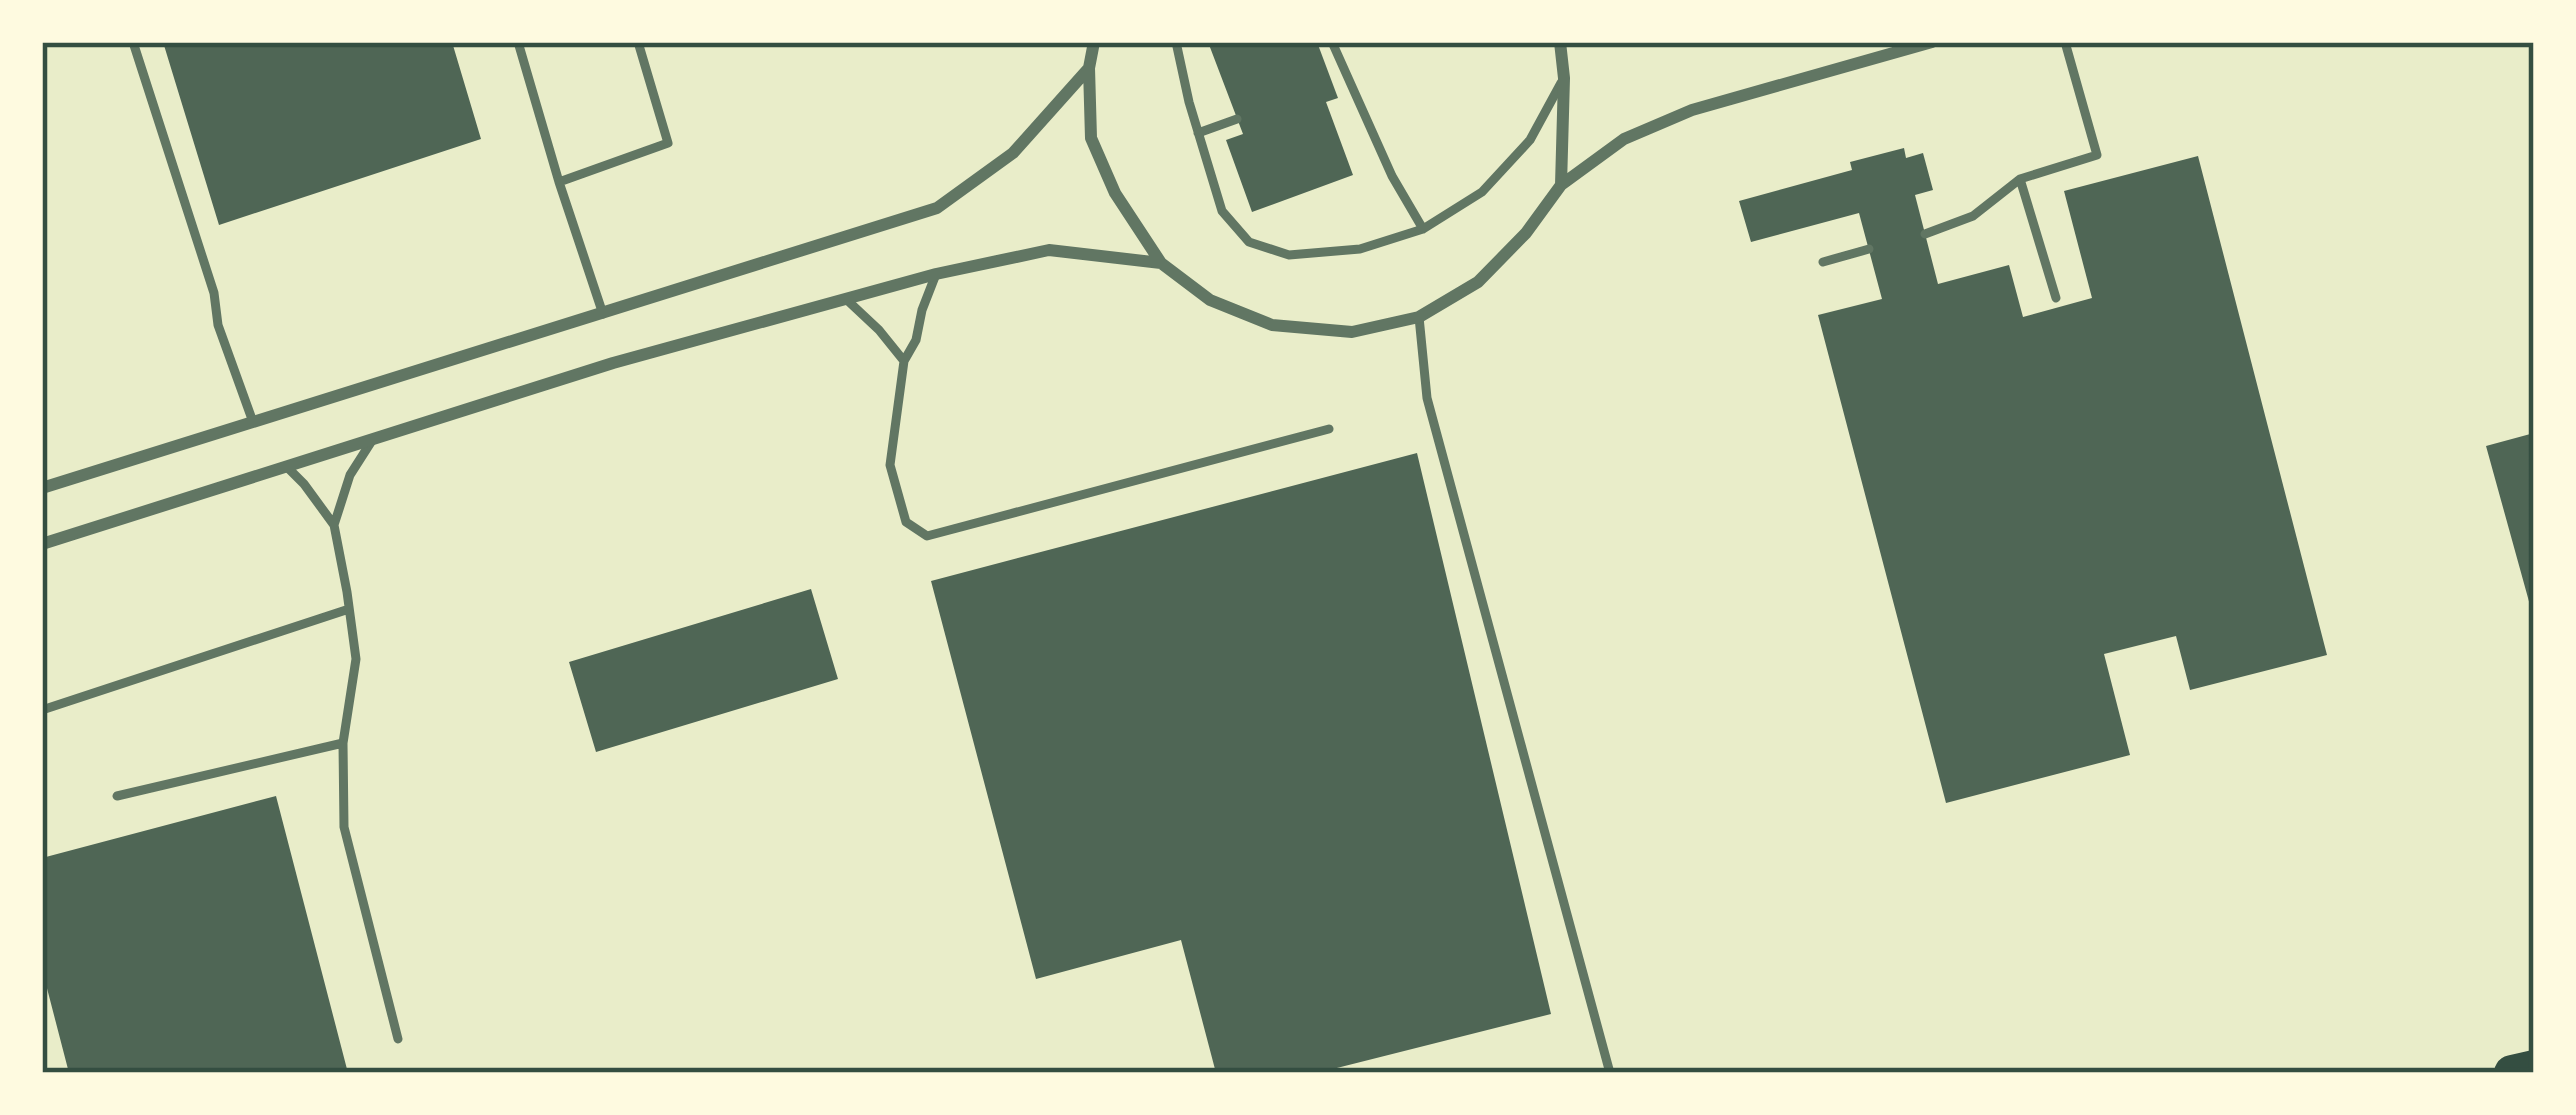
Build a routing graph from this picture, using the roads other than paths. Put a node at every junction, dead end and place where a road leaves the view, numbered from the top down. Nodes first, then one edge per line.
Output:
1 (134, 42) edge
2 (518, 42) edge
3 (638, 42) edge
4 (1094, 42) edge
5 (1176, 42) edge
6 (1332, 42) edge
7 (1560, 42) edge
8 (1932, 42) edge
9 (2065, 42) edge
10 (1089, 68) junction
11 (1564, 78) junction
12 (1348, 79) junction
13 (1333, 83) dead end
14 (1237, 119) dead end
15 (1198, 133) junction
16 (2020, 179) junction
17 (559, 182) junction
18 (1561, 184) junction
19 (1423, 230) junction
20 (1925, 234) dead end
21 (1869, 249) dead end
22 (1823, 262) dead end
23 (1161, 263) junction
24 (936, 274) junction
25 (2056, 298) dead end
26 (847, 300) junction
27 (603, 314) junction
28 (1419, 317) junction
29 (904, 361) junction
30 (253, 422) junction
31 (1330, 429) dead end
32 (379, 437) junction
33 (288, 468) junction
34 (42, 488) edge
35 (334, 525) junction
36 (42, 544) edge
37 (350, 609) junction
38 (42, 710) edge
39 (343, 742) junction
40 (117, 796) dead end
41 (398, 1039) dead end
42 (2534, 1068) edge
43 (1610, 1073) edge
44 (2512, 1073) edge

1 - 30 lane
2 - 17 lane
3 - 17 lane
4 - 10 street
5 - 15 lane
6 - 12 lane
7 - 11 street
8 - 18 street
9 - 16 lane
10 - 23 street
10 - 27 street
11 - 18 street
11 - 19 lane
12 - 13 lane
12 - 19 lane
14 - 15 lane
15 - 19 lane
16 - 20 lane
16 - 25 lane
17 - 27 lane
18 - 28 street
21 - 22 lane
23 - 24 street
23 - 28 street
24 - 26 street
24 - 29 lane
26 - 29 lane
26 - 32 street
27 - 30 street
28 - 43 lane
29 - 31 lane
30 - 34 street
32 - 33 street
32 - 35 lane
33 - 35 lane
33 - 36 street
35 - 37 lane
37 - 38 lane
37 - 39 lane
39 - 40 lane
39 - 41 lane
42 - 44 highway

